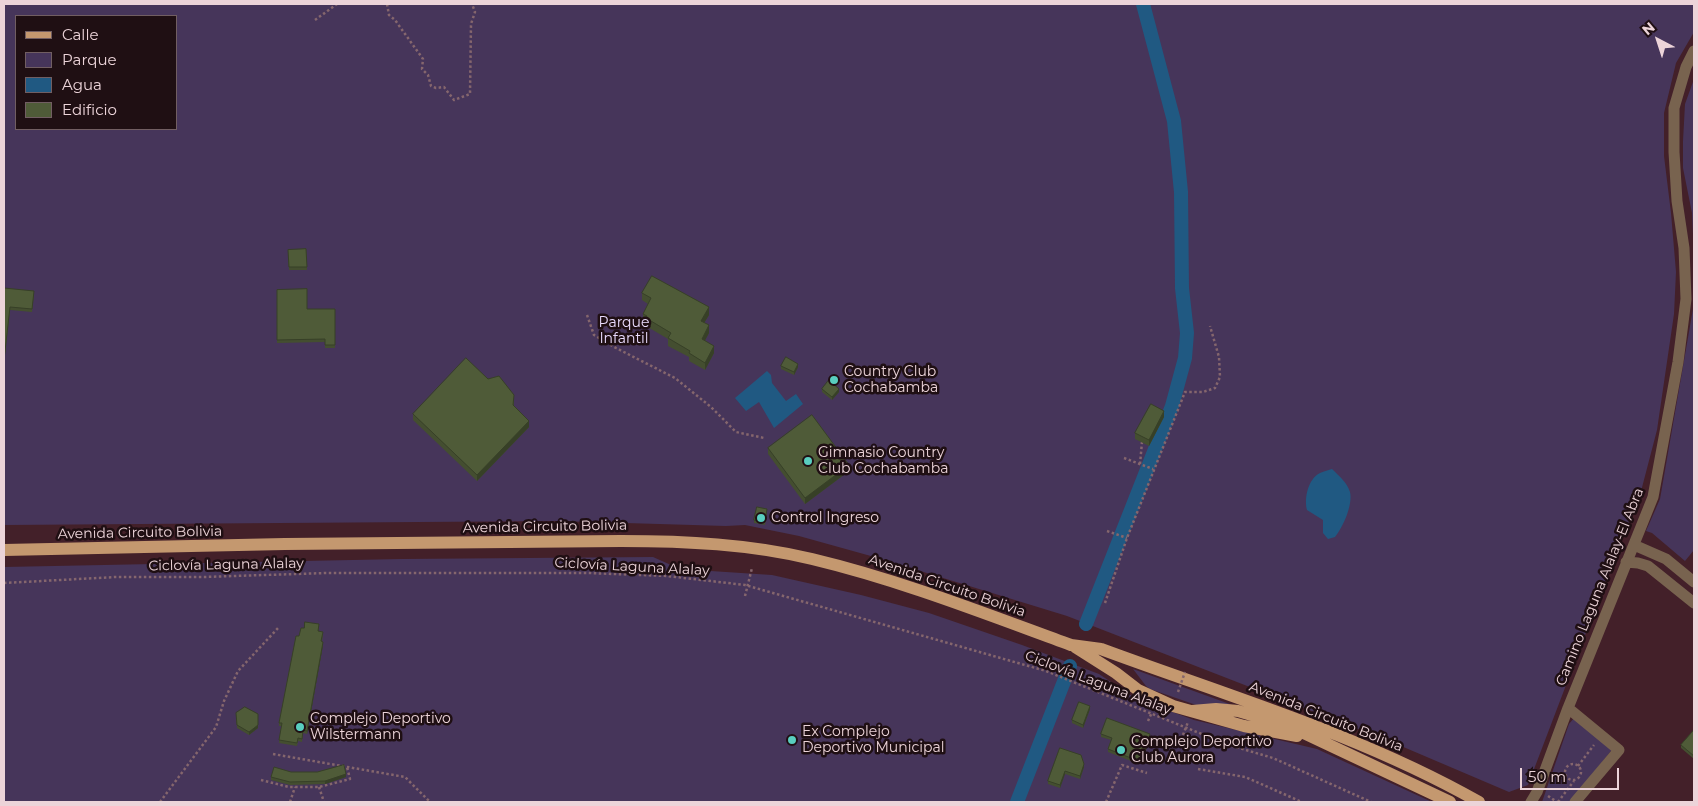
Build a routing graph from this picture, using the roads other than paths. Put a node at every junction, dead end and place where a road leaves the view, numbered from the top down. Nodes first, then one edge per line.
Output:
1 (1694, 51) edge
2 (1634, 545) junction
3 (4, 550) edge
4 (1626, 562) junction
5 (1694, 582) edge
6 (1694, 604) edge
7 (1071, 645) junction
8 (1568, 708) junction
9 (1450, 802) edge
10 (1479, 802) edge
11 (1531, 802) edge
12 (1575, 802) edge

1 - 2 street, Camino Laguna Alalay-El Abra
2 - 4 street, Camino Laguna Alalay-El Abra
2 - 5 street
3 - 7 main road, Avenida Circuito Bolivia
4 - 6 street
4 - 8 street, Camino Laguna Alalay-El Abra
7 - 9 main road, Avenida Circuito Bolivia
7 - 10 main road, Avenida Circuito Bolivia
8 - 11 street, Camino Laguna Alalay-El Abra
8 - 12 street

